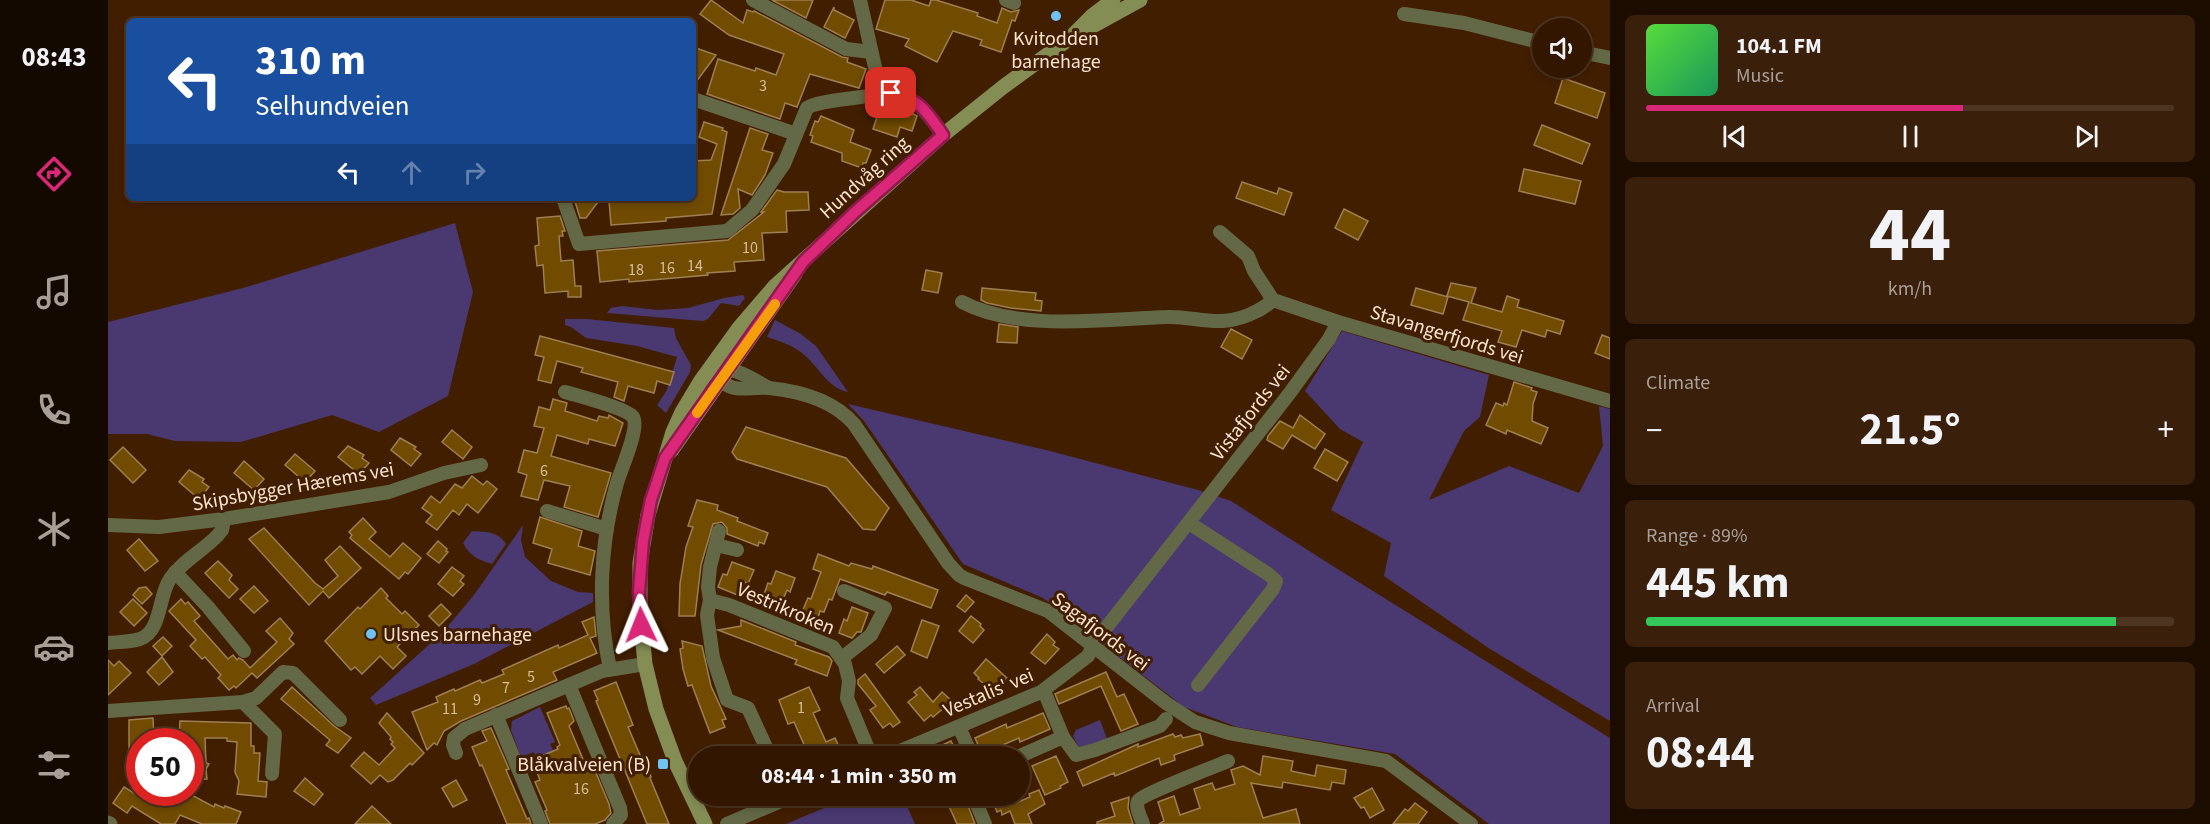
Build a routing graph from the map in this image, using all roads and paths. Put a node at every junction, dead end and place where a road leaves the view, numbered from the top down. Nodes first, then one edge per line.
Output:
1 (753, 0) edge
2 (860, 0) edge
3 (1113, 0) edge
4 (1140, 0) edge
5 (1404, 14) dead end
6 (1069, 39) junction
7 (1532, 40) edge
8 (871, 52) junction
9 (1592, 54) edge
10 (1610, 58) edge
11 (881, 94) junction
12 (696, 100) edge
13 (796, 134) junction
14 (943, 135) junction
15 (564, 201) edge
16 (1220, 232) dead end
17 (803, 262) junction
18 (1273, 300) junction
19 (962, 302) dead end
20 (1338, 322) junction
21 (710, 367) junction
22 (724, 374) junction
23 (565, 392) dead end
24 (1610, 401) edge
25 (665, 458) junction
26 (481, 465) dead end
27 (547, 511) dead end
28 (224, 519) junction
29 (1189, 523) junction
30 (108, 525) edge
31 (607, 529) junction
32 (737, 550) dead end
33 (175, 573) junction
34 (844, 591) dead end
35 (711, 600) junction
36 (108, 643) edge
37 (1094, 648) junction
38 (244, 651) dead end
39 (842, 658) junction
40 (645, 664) junction
41 (610, 669) junction
42 (569, 685) junction
43 (1198, 685) dead end
44 (1044, 691) junction
45 (243, 702) junction
46 (108, 711) edge
47 (496, 715) junction
48 (1166, 719) dead end
49 (340, 720) dead end
50 (959, 727) junction
51 (1063, 737) junction
52 (765, 746) edge
53 (867, 746) edge
54 (912, 746) edge
55 (968, 746) edge
56 (1030, 752) edge
57 (456, 753) dead end
58 (1222, 759) dead end
59 (272, 774) dead end
60 (768, 806) edge
61 (978, 806) edge
62 (541, 824) edge
63 (613, 824) edge
64 (705, 824) edge
65 (727, 824) edge
66 (985, 824) edge
67 (1143, 824) edge
68 (1471, 824) edge

1 - 8 street
2 - 8 street
3 - 6 main road, Hundvåg ring
4 - 6 main road, Hundvåg ring
5 - 7 street
6 - 14 main road, Hundvåg ring
8 - 11 street
9 - 10 street
11 - 13 street
11 - 14 street
12 - 13 street
13 - 15 street
14 - 17 main road, Hundvåg ring
16 - 18 street
17 - 21 main road, Hundvåg ring
17 - 22 main road, Hundvåg ring
18 - 19 street
18 - 20 street, Stavangerfjords vei
20 - 24 street, Stavangerfjords vei
20 - 29 street, Vistafjords vei
21 - 22 street
21 - 25 main road, Hundvåg ring
22 - 25 main road, Hundvåg ring
22 - 37 street, Sagafjords vei
23 - 31 street
25 - 40 main road, Hundvåg ring
26 - 28 street, Skipsbygger Hærems vei
27 - 31 street
28 - 30 street, Skipsbygger Hærems vei
28 - 33 street
29 - 37 street, Vistafjords vei
29 - 43 street
31 - 41 street
32 - 35 street, Vestrikroken
33 - 36 street
33 - 38 street
34 - 39 street, Vestrikroken
35 - 39 street, Vestrikroken
35 - 52 street, Vestrikroken
37 - 44 street, Vestalis' vei
37 - 68 street, Sagafjords vei
39 - 53 street, Vestrikroken
40 - 41 street
40 - 64 main road, Hundvåg ring
41 - 42 street
42 - 47 street
42 - 63 street
44 - 50 street, Vestalis' vei
44 - 51 street
45 - 46 street
45 - 49 street
45 - 59 street
47 - 57 street
47 - 62 street
48 - 51 street
50 - 54 street, Vestalis' vei
50 - 55 street
51 - 56 street
58 - 67 street
60 - 65 street
61 - 66 street

